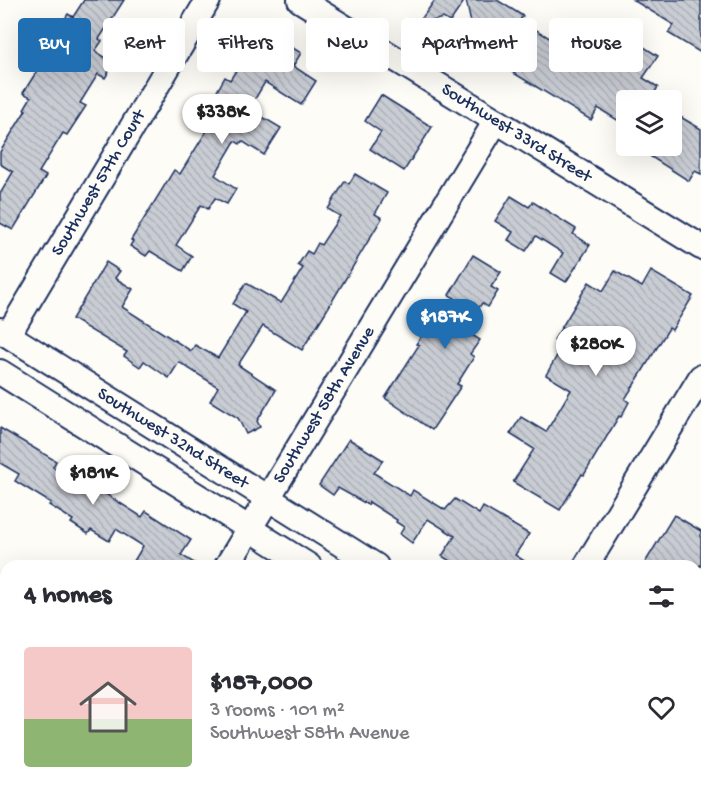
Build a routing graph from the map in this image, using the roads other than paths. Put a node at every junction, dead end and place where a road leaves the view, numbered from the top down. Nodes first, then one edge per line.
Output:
1 (208, 0) edge
2 (300, 0) edge
3 (496, 121) junction
4 (701, 247) edge
5 (4, 332) edge
6 (0, 372) edge
7 (701, 377) edge
8 (268, 499) junction
9 (249, 528) junction
10 (230, 560) edge
11 (300, 560) edge
12 (366, 560) edge
13 (590, 560) edge

1 - 5 street, Southwest 57th Court
2 - 3 street, Southwest 33rd Street
3 - 4 street, Southwest 33rd Street
3 - 8 street, Southwest 58th Avenue
5 - 8 street, Southwest 32nd Street
6 - 9 street, Southwest 32nd Street
7 - 13 street
8 - 9 street, Southwest 58th Avenue
8 - 12 street, Southwest 32nd Street
9 - 10 street, Southwest 58th Avenue
9 - 11 street, Southwest 32nd Street

